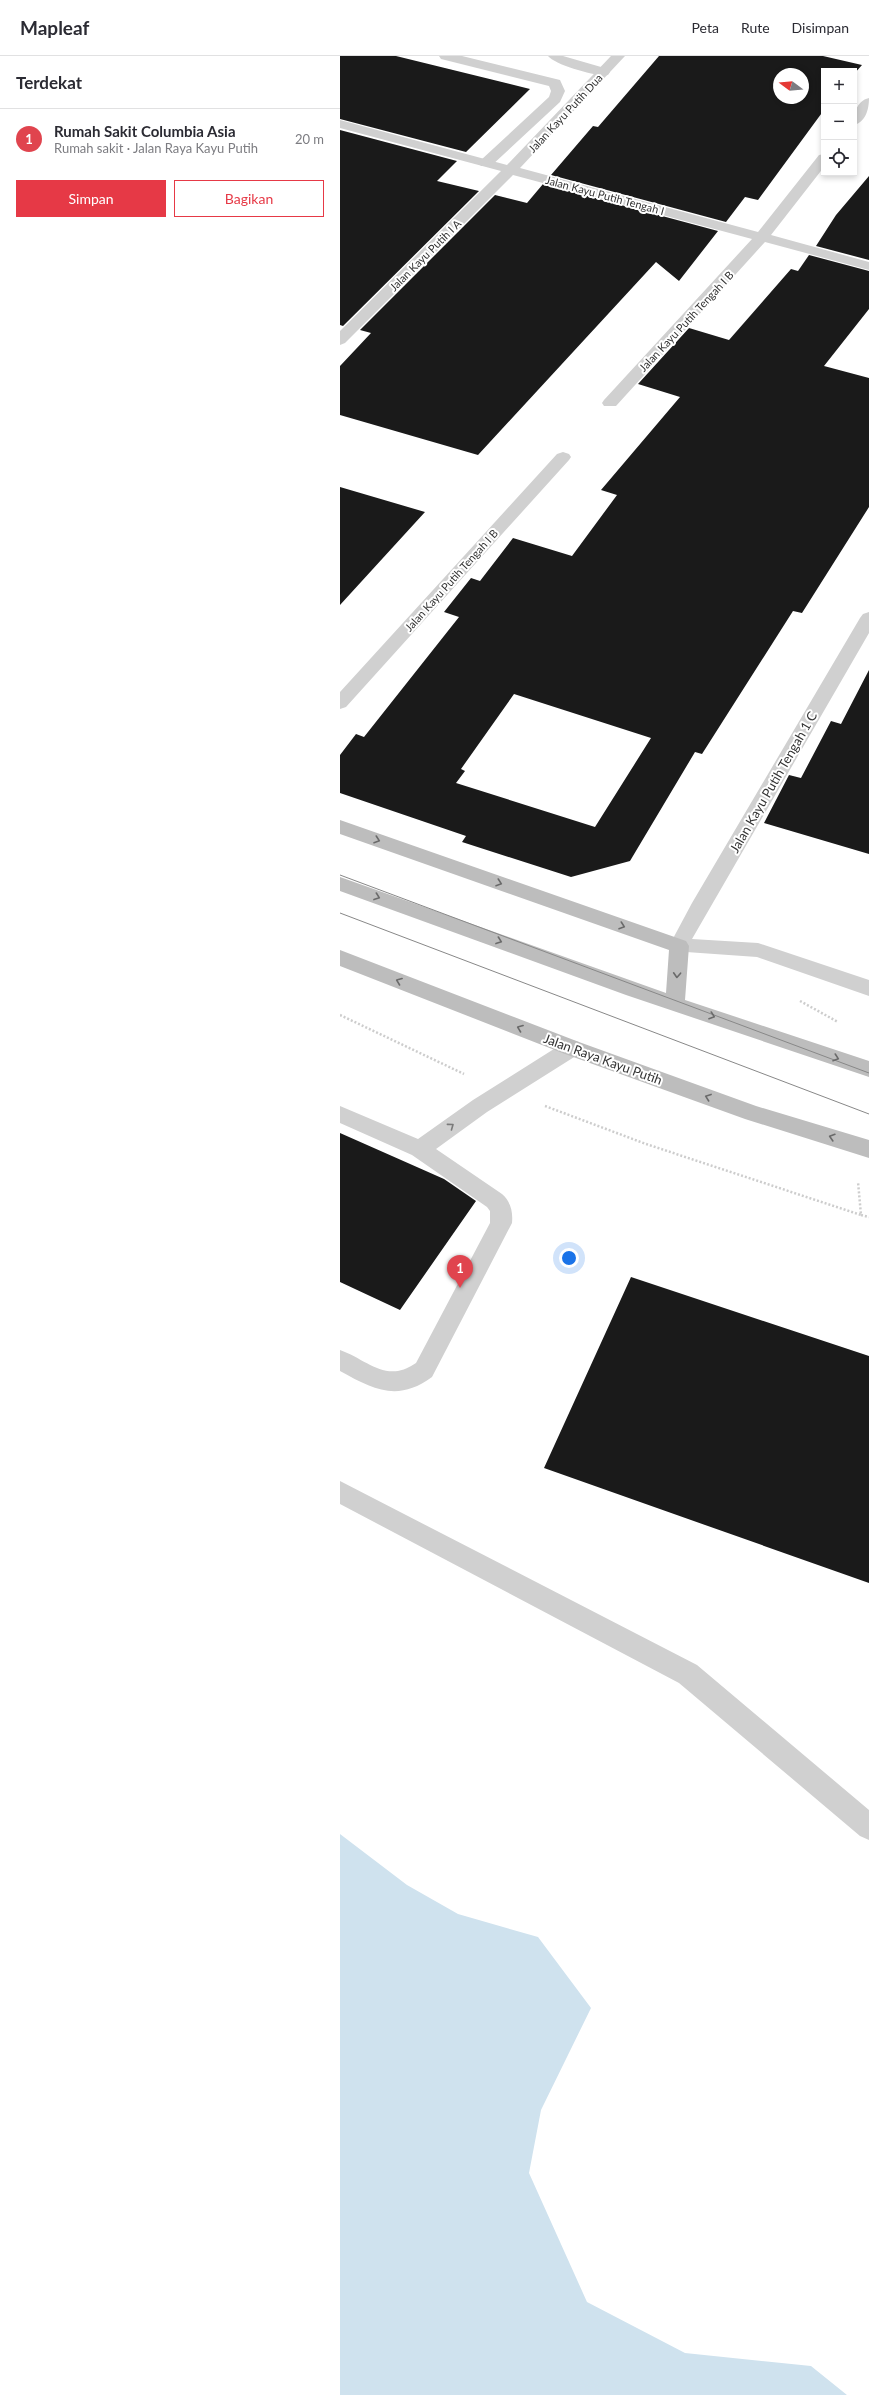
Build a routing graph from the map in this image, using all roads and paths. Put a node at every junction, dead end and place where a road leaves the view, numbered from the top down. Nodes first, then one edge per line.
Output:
1 (446, 56) edge
2 (555, 56) edge
3 (618, 56) edge
4 (603, 72) junction
5 (869, 102) edge
6 (857, 117) edge
7 (340, 124) edge
8 (821, 162) edge
9 (486, 163) junction
10 (511, 169) junction
11 (761, 238) junction
12 (869, 266) edge
13 (340, 340) edge
14 (610, 403) dead end
15 (563, 457) dead end
16 (869, 618) edge
17 (340, 703) edge
18 (340, 827) edge
19 (340, 884) edge
20 (679, 946) junction
21 (340, 958) edge
22 (869, 988) edge
23 (799, 1001) dead end
24 (675, 1004) junction
25 (340, 1014) edge
26 (841, 1023) dead end
27 (572, 1048) junction
28 (869, 1069) edge
29 (468, 1076) dead end
30 (542, 1105) dead end
31 (340, 1114) edge
32 (420, 1149) junction
33 (869, 1149) edge
34 (857, 1176) dead end
35 (861, 1215) junction
36 (869, 1217) edge
37 (340, 1360) edge
38 (340, 1492) edge
39 (869, 1827) edge

1 - 9 street
2 - 4 street
3 - 4 street, Jalan Kayu Putih Dua
4 - 10 street, Jalan Kayu Putih Dua
5 - 6 street
7 - 9 street, Jalan Kayu Putih Tengah I
8 - 11 street, Jalan Kayu Putih Tengah I B
9 - 10 street, Jalan Kayu Putih Tengah I
10 - 11 street, Jalan Kayu Putih Tengah I
10 - 13 street, Jalan Kayu Putih I A
11 - 12 street, Jalan Kayu Putih Tengah I
11 - 14 street, Jalan Kayu Putih Tengah I B
15 - 17 street, Jalan Kayu Putih Tengah I B
16 - 20 street, Jalan Kayu Putih Tengah 1 C
18 -> 20 main road
19 -> 24 main road
20 - 22 street
20 -> 24 main road
27 -> 21 main road, Jalan Raya Kayu Putih
23 - 26 path
24 -> 28 main road
25 - 29 path
32 -> 27 street
33 -> 27 main road, Jalan Raya Kayu Putih
30 - 35 path
31 - 32 street
32 - 37 street
34 - 35 path
35 - 36 path
38 - 39 street

